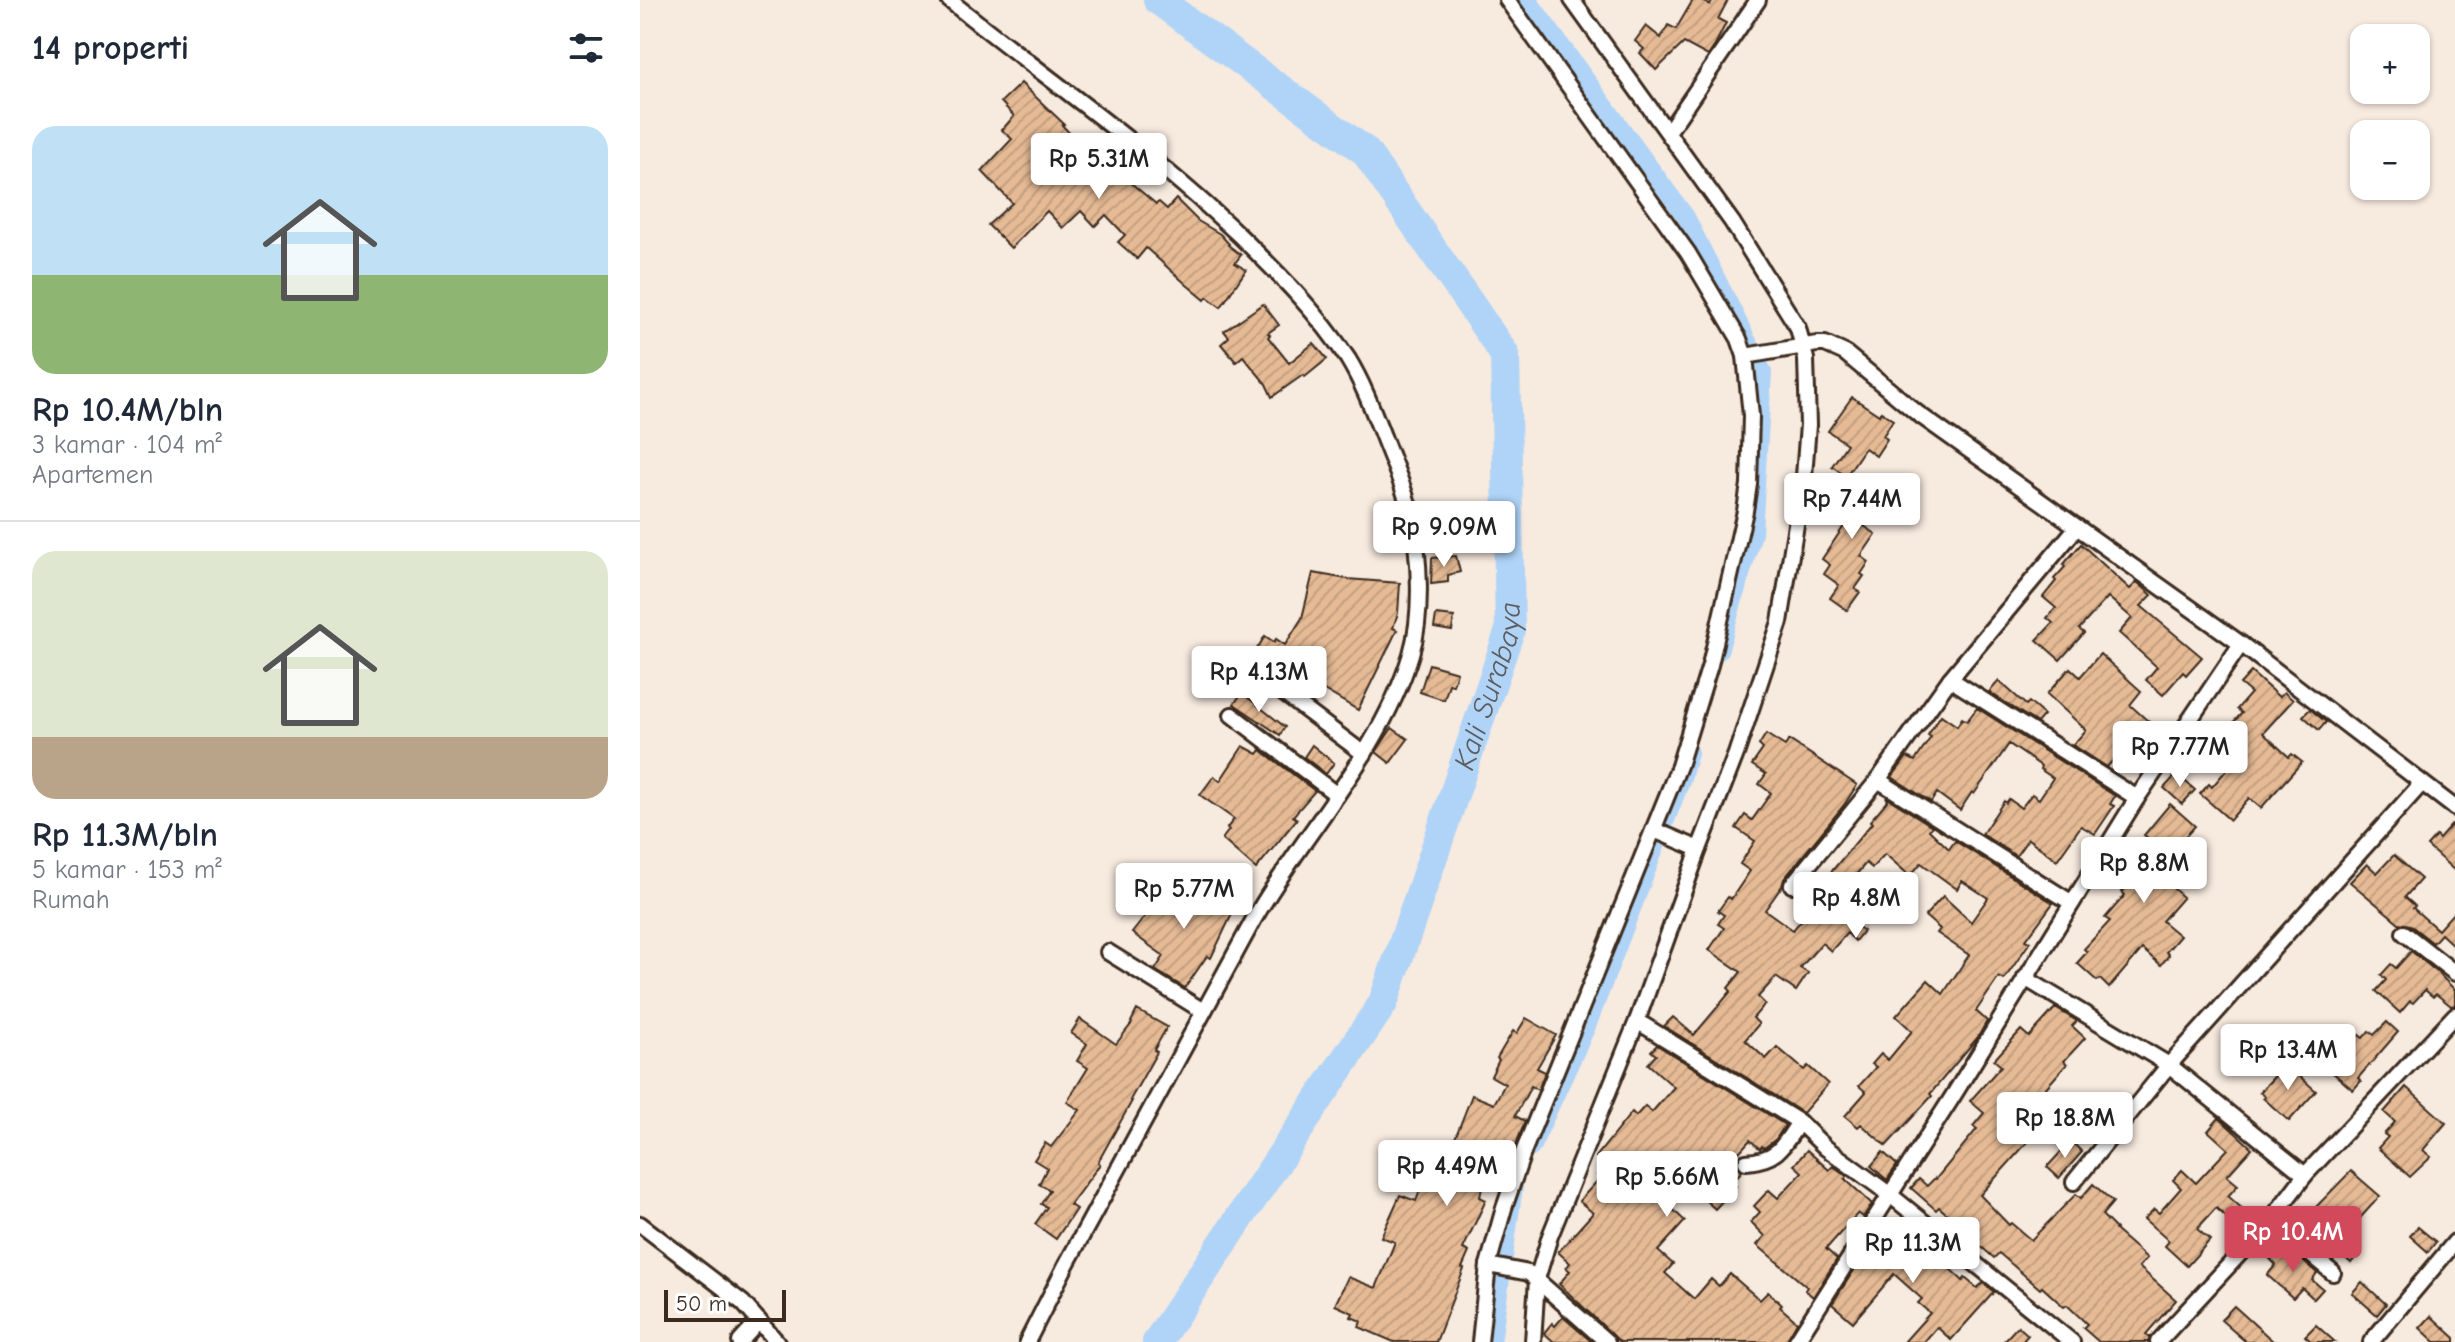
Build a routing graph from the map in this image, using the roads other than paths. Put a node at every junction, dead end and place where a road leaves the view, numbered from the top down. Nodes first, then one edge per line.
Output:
1 (949, 0) edge
2 (1507, 0) edge
3 (1572, 0) edge
4 (1758, 0) edge
5 (1668, 132) junction
6 (1804, 347) junction
7 (1747, 356) junction
8 (2077, 527) junction
9 (2241, 644) junction
10 (1238, 659) dead end
11 (1950, 679) junction
12 (1232, 715) dead end
13 (1364, 754) junction
14 (1878, 780) junction
15 (2422, 783) junction
16 (1337, 795) junction
17 (2137, 798) junction
18 (2455, 808) edge
19 (1656, 831) junction
20 (1696, 848) junction
21 (1792, 885) dead end
22 (2072, 903) junction
23 (2404, 933) dead end
24 (1108, 952) dead end
25 (2455, 973) edge
26 (2025, 978) junction
27 (1203, 1011) junction
28 (2455, 1015) edge
29 (1637, 1021) junction
30 (2169, 1065) junction
31 (1799, 1122) junction
32 (1746, 1162) dead end
33 (2305, 1175) junction
34 (2074, 1182) dead end
35 (1889, 1194) junction
36 (2270, 1221) junction
37 (640, 1224) edge
38 (2455, 1242) edge
39 (1491, 1266) junction
40 (2333, 1273) dead end
41 (1533, 1276) junction
42 (759, 1321) junction
43 (740, 1342) edge
44 (777, 1342) edge
45 (1027, 1342) edge
46 (1480, 1342) edge
47 (1533, 1342) edge
48 (1607, 1342) edge
49 (1796, 1342) edge
50 (2072, 1342) edge
51 (2158, 1342) edge
52 (2371, 1342) edge

1 - 13 street
2 - 7 street
3 - 5 street
4 - 5 street
5 - 6 street
6 - 7 street
6 - 8 street
6 - 20 street
7 - 19 street
8 - 9 street
8 - 11 street
9 - 15 street
9 - 17 street
10 - 13 street
11 - 14 street
11 - 17 street
12 - 16 street
13 - 16 street
14 - 21 street
14 - 22 street
15 - 18 street
15 - 30 street
16 - 27 street
17 - 22 street
19 - 20 street
19 - 39 street
20 - 29 street
22 - 26 street
23 - 25 street
24 - 27 street
26 - 30 street
26 - 35 street
27 - 45 street
28 - 33 street
29 - 31 street
29 - 41 street
30 - 33 street
30 - 34 street
31 - 32 street
31 - 35 street
33 - 36 street
35 - 49 street
35 - 50 street
36 - 40 street
36 - 51 street
37 - 42 street
38 - 52 street
39 - 41 street
39 - 46 street
41 - 47 street
41 - 48 street
42 - 43 street
42 - 44 street

